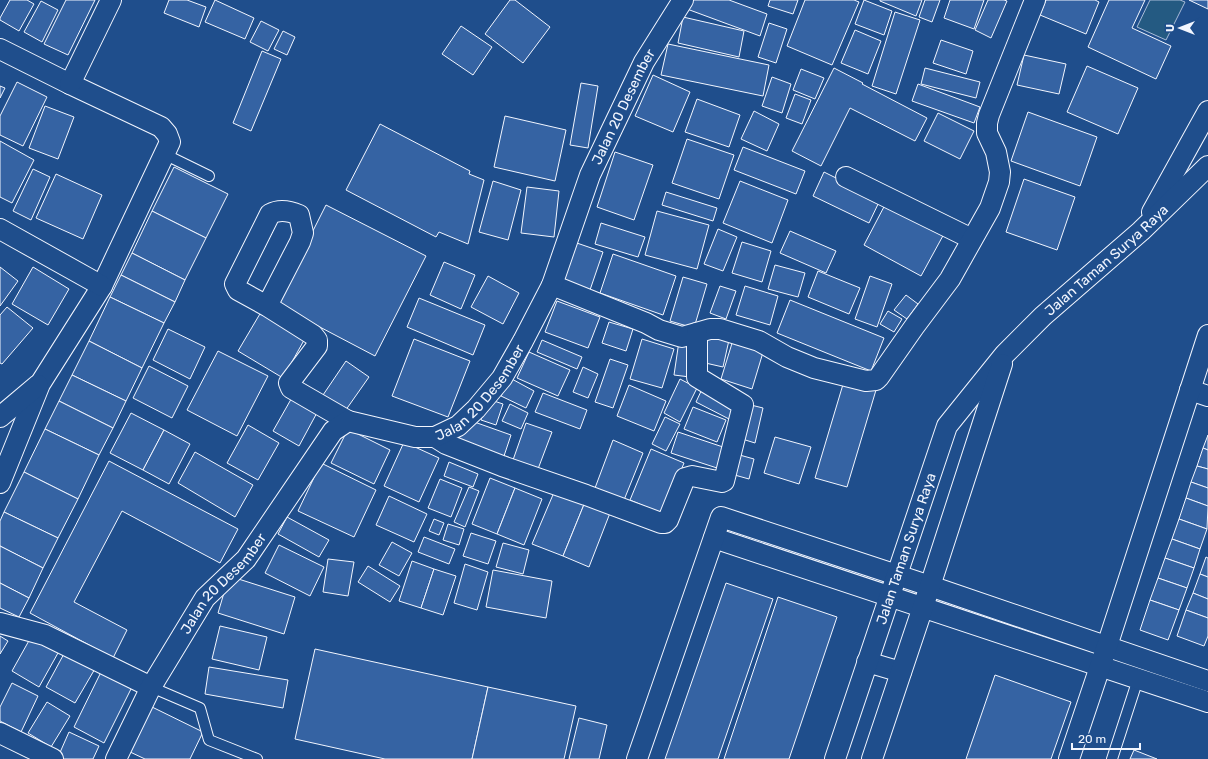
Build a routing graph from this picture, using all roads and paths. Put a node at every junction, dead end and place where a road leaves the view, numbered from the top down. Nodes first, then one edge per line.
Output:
1 (111, 0) edge
2 (683, 0) edge
3 (1035, 0) edge
4 (0, 49) edge
5 (70, 84) junction
6 (1208, 111) edge
7 (164, 154) junction
8 (1208, 166) edge
9 (209, 176) dead end
10 (846, 177) dead end
11 (0, 229) edge
12 (1141, 231) junction
13 (972, 239) junction
14 (552, 285) junction
15 (102, 286) junction
16 (267, 306) dead end
17 (697, 333) junction
18 (1208, 335) edge
19 (1006, 354) junction
20 (40, 384) junction
21 (1199, 393) edge
22 (0, 417) edge
23 (348, 421) junction
24 (435, 437) junction
25 (0, 483) edge
26 (714, 538) junction
27 (897, 575) junction
28 (930, 586) junction
29 (890, 596) junction
30 (922, 608) junction
31 (0, 623) edge
32 (1107, 646) junction
33 (867, 662) junction
34 (1100, 666) junction
35 (901, 672) junction
36 (1138, 679) junction
37 (1208, 681) edge
38 (151, 686) junction
39 (1208, 702) edge
40 (0, 733) edge
41 (53, 759) edge
42 (116, 759) edge
43 (257, 759) edge
44 (637, 759) edge
45 (834, 759) edge
46 (872, 759) edge
47 (1069, 759) edge
48 (1112, 759) edge

1 - 5 street
2 - 14 street, Jalan 20 Desember
3 - 13 street
4 - 5 street
5 - 7 street
6 - 12 street
7 - 9 lane
7 - 15 street
8 - 12 street, Jalan Taman Surya Raya
10 - 13 street
11 - 15 street
12 - 19 street, Jalan Taman Surya Raya
13 - 17 street
14 - 17 street
14 - 24 street, Jalan 20 Desember
15 - 20 street
16 - 23 street
17 - 24 street
18 - 21 street
19 - 27 street, Jalan Taman Surya Raya
19 - 28 street, Jalan Taman Surya Raya
20 - 22 street
20 - 25 street
21 - 32 street
23 - 24 street, Jalan 20 Desember
23 - 38 street, Jalan 20 Desember
26 - 27 street
26 - 29 street
26 - 44 street
27 - 28 street
27 - 29 street, Jalan Taman Surya Raya
28 - 30 street, Jalan Taman Surya Raya
28 - 32 street
29 - 30 street
29 - 33 street, Jalan Taman Surya Raya
30 - 34 street
30 - 35 street, Jalan Taman Surya Raya
31 - 38 street
32 - 34 street
32 - 37 street
33 - 35 street
33 - 45 street, Jalan Taman Surya Raya
34 - 36 street
34 - 47 street
35 - 46 street, Jalan Taman Surya Raya
36 - 39 street
36 - 48 lane
38 - 42 street, Jalan 20 Desember
38 - 43 lane
40 - 41 street

